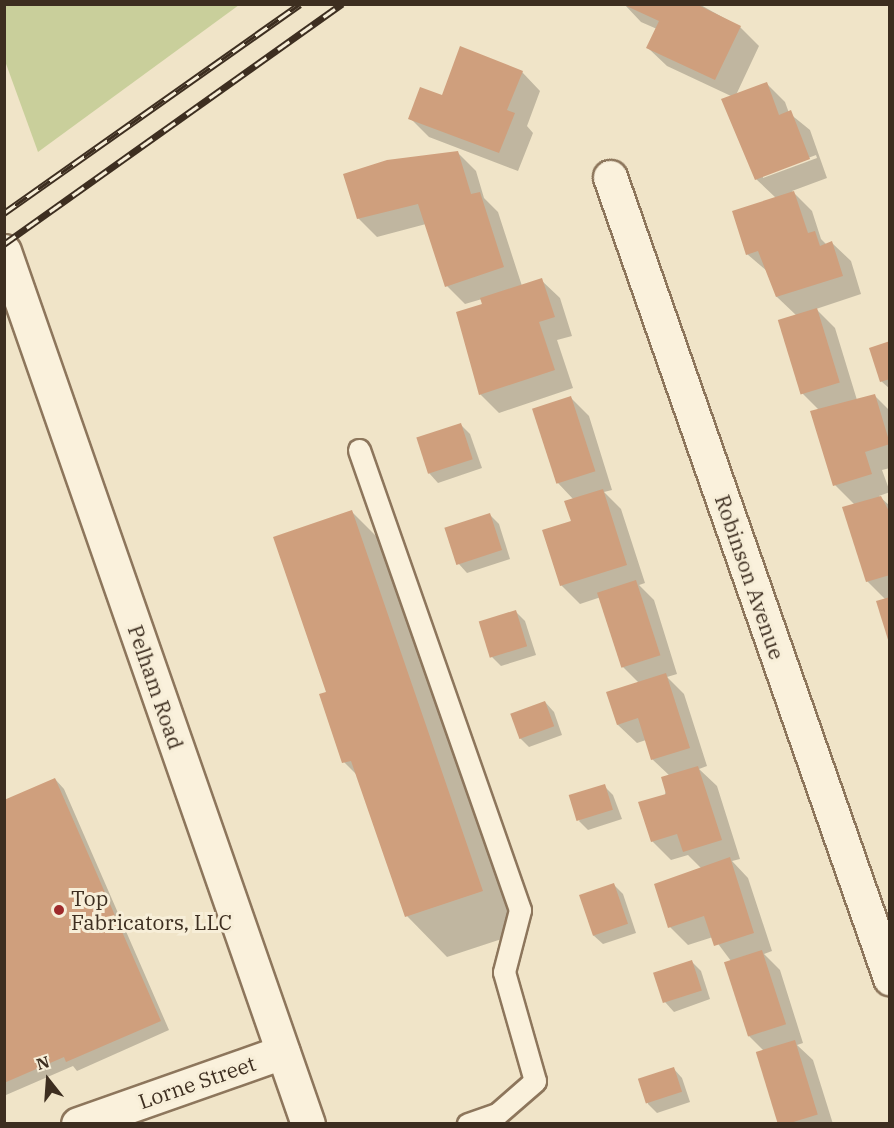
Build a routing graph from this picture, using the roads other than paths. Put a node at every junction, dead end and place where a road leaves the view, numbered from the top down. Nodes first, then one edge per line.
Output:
1 (610, 177) dead end
2 (4, 250) edge
3 (359, 450) dead end
4 (890, 978) edge
5 (283, 1052) junction
6 (78, 1124) edge
7 (308, 1124) edge
8 (468, 1124) edge

1 - 4 street, Robinson Avenue
2 - 5 street, Pelham Road
3 - 8 lane
5 - 6 street, Lorne Street
5 - 7 street, Pelham Road

